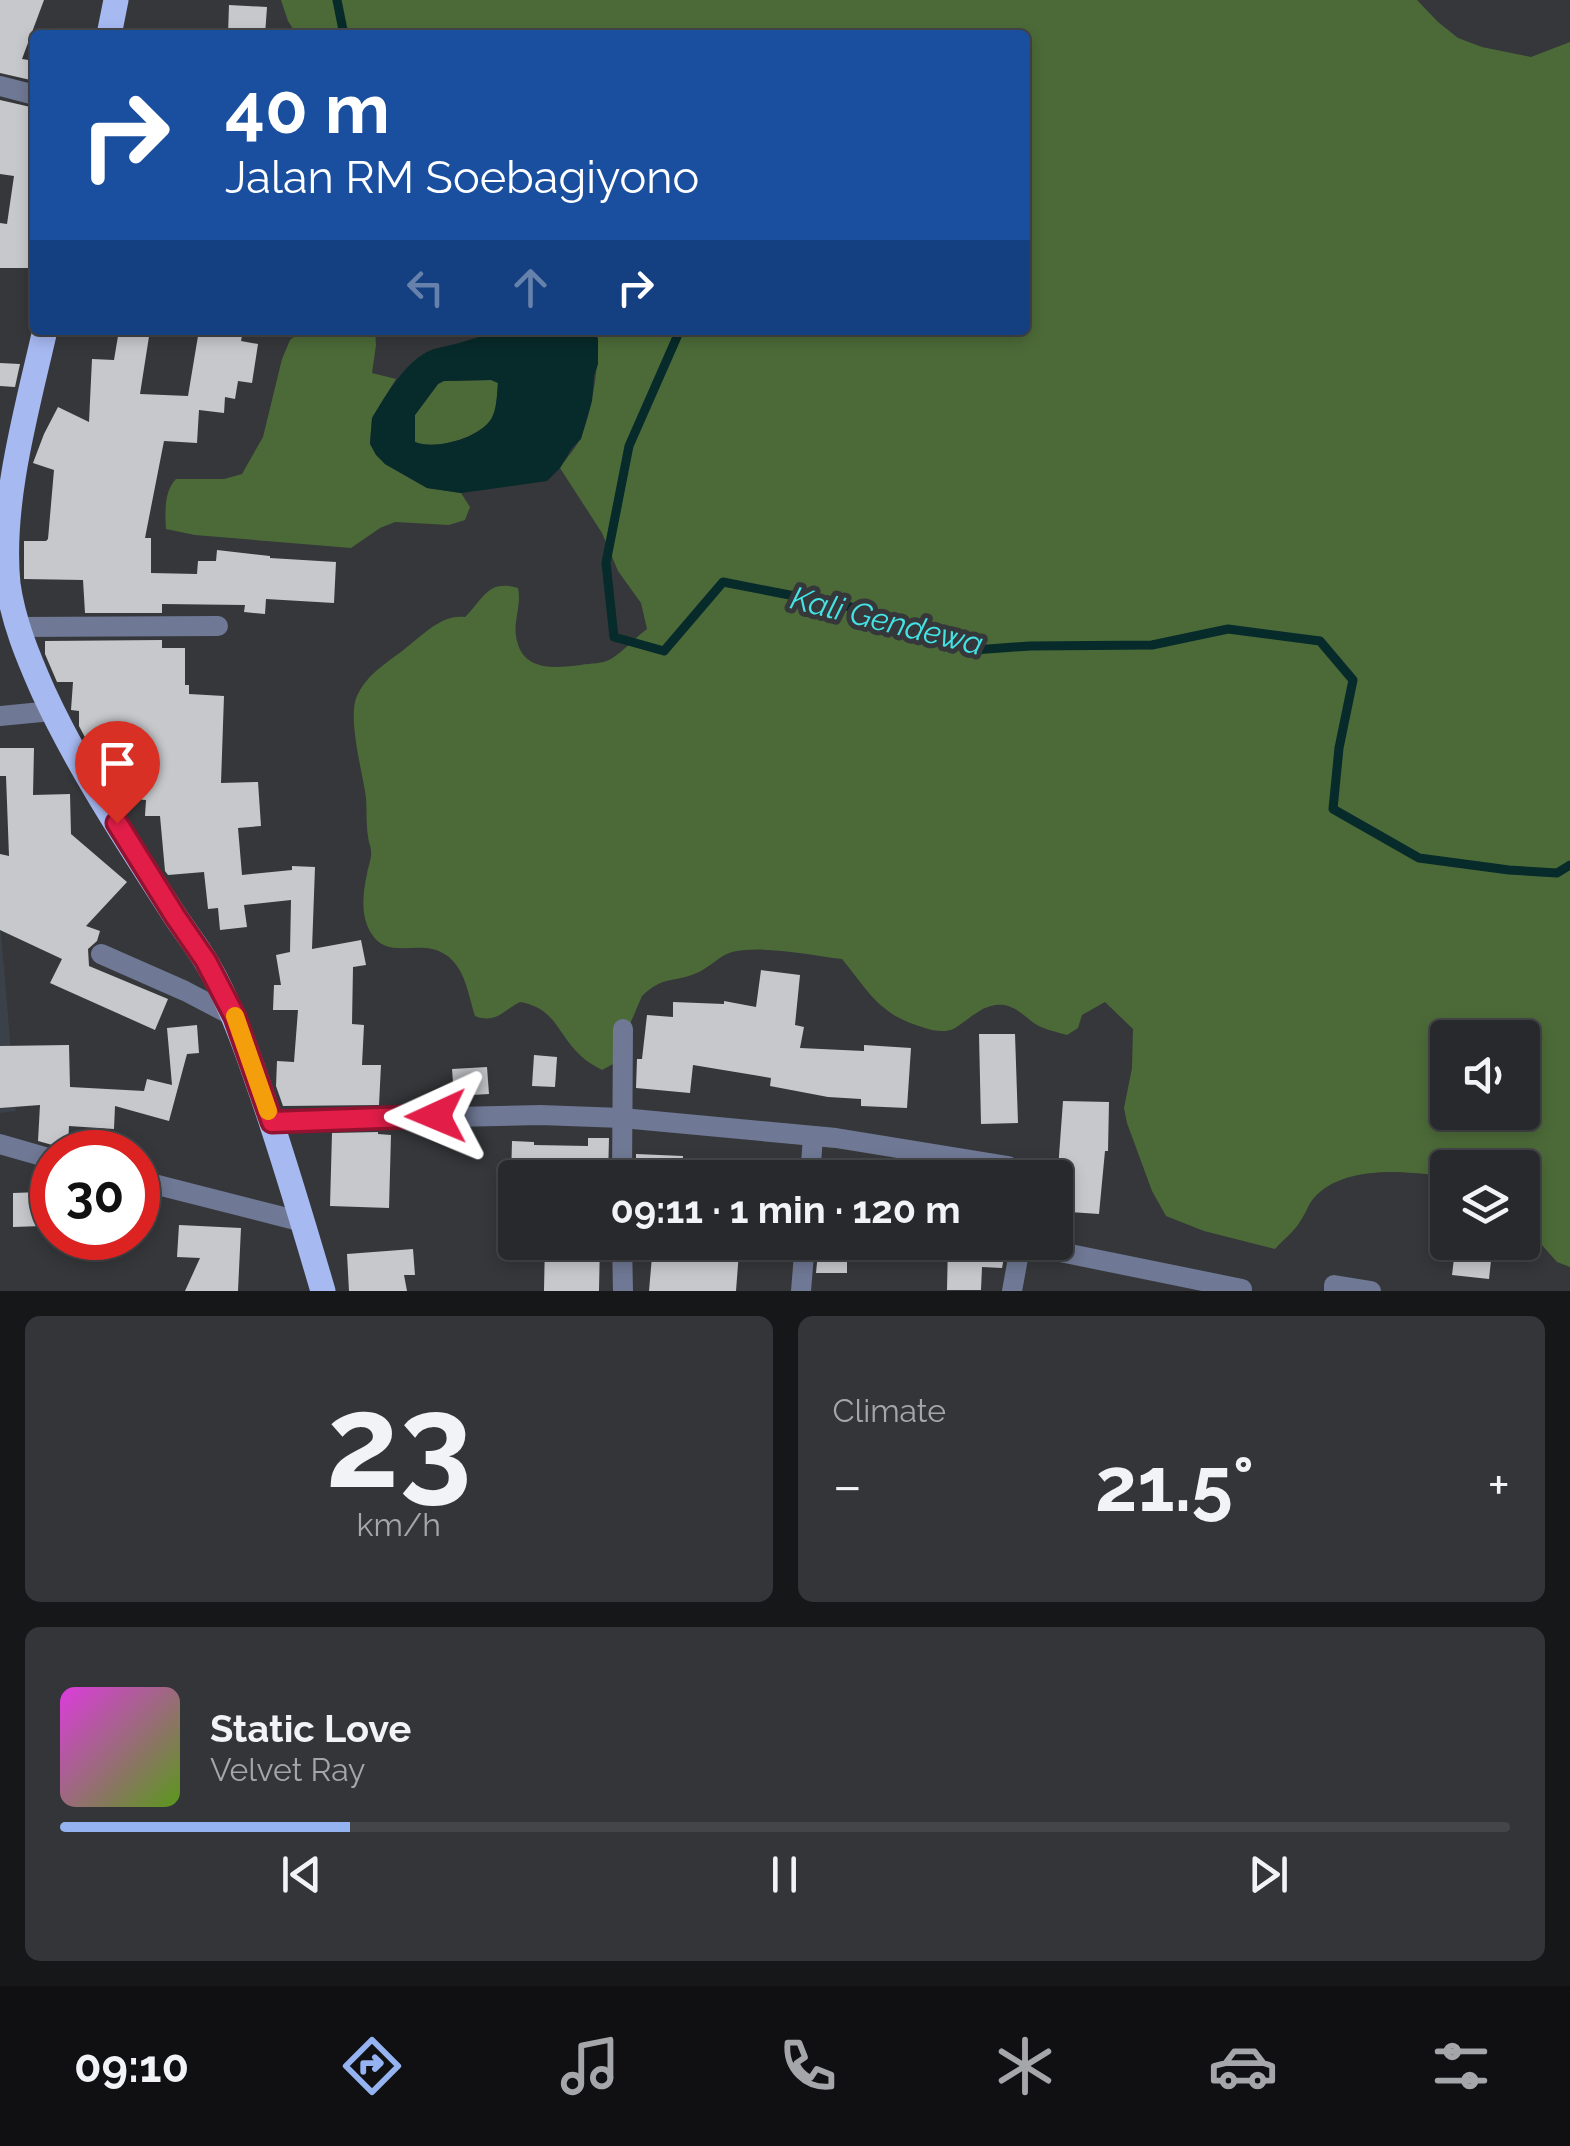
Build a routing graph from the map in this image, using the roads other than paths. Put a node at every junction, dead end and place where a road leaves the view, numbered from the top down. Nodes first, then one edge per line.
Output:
1 (116, 0) edge
2 (110, 30) edge
3 (0, 86) edge
4 (30, 94) edge
5 (44, 335) edge
6 (10, 615) edge
7 (218, 626) dead end
8 (52, 711) junction
9 (0, 716) edge
10 (101, 954) dead end
11 (235, 1017) junction
12 (623, 1029) dead end
13 (622, 1118) junction
14 (272, 1122) junction
15 (813, 1136) junction
16 (0, 1144) edge
17 (30, 1153) edge
18 (622, 1160) edge
19 (811, 1160) edge
20 (978, 1160) edge
21 (160, 1186) edge
22 (303, 1222) junction
23 (1073, 1254) edge
24 (622, 1260) edge
25 (804, 1260) edge
26 (1018, 1260) edge
27 (1242, 1288) dead end
28 (1334, 1288) edge
29 (323, 1291) edge
30 (623, 1291) edge
31 (801, 1291) edge
32 (1012, 1291) edge
33 (1371, 1291) edge

1 - 2 main road
3 - 4 street
5 - 6 main road
6 - 7 street
6 - 8 main road
8 - 9 street
8 - 11 main road
10 - 11 street
11 - 14 main road
12 - 13 street
13 - 14 street
13 - 15 street
13 - 18 street
14 - 22 main road
15 - 19 street
15 - 20 street
16 - 17 street
21 - 22 street
22 - 29 main road
23 - 27 street
24 - 30 street
25 - 31 street
26 - 32 street
28 - 33 street

